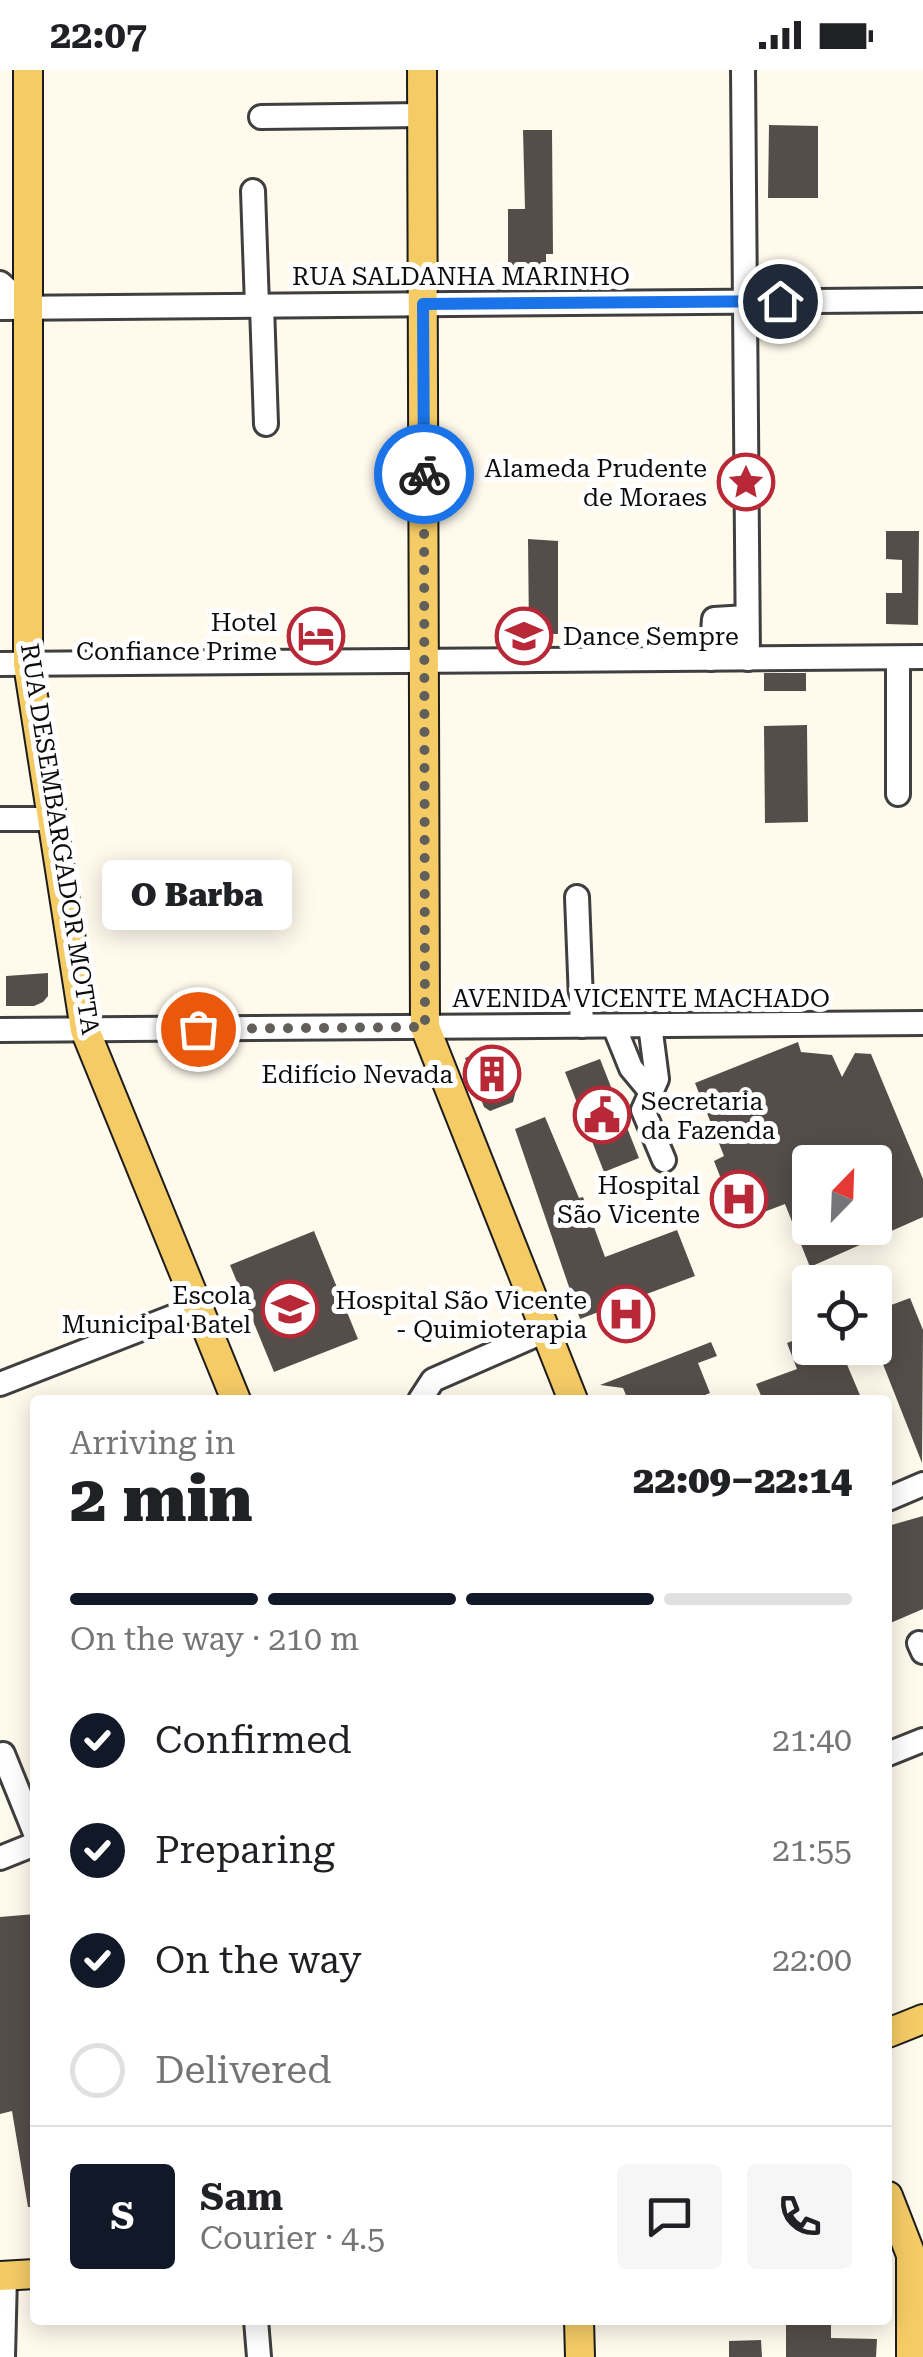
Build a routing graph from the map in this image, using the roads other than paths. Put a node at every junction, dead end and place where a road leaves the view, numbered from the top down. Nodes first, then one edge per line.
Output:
1 (28, 70) edge
2 (422, 70) edge
3 (743, 70) edge
4 (422, 115) junction
5 (261, 118) dead end
6 (253, 191) dead end
7 (0, 283) edge
8 (923, 300) edge
9 (745, 302) junction
10 (423, 304) junction
11 (259, 306) junction
12 (14, 308) edge
13 (266, 424) dead end
14 (747, 617) junction
15 (923, 657) edge
16 (898, 658) junction
17 (711, 659) junction
18 (748, 659) junction
19 (424, 661) junction
20 (14, 664) edge
21 (898, 794) dead end
22 (0, 819) edge
23 (52, 819) junction
24 (576, 898) dead end
25 (923, 1023) edge
26 (650, 1025) junction
27 (582, 1026) junction
28 (614, 1026) junction
29 (425, 1027) junction
30 (0, 1030) edge
31 (85, 1030) junction
32 (651, 1092) junction
33 (664, 1160) dead end
34 (198, 1306) junction
35 (546, 1331) junction
36 (0, 1384) edge
37 (234, 1395) edge
38 (423, 1395) edge
39 (570, 1395) edge
40 (923, 1484) edge
41 (892, 1497) edge
42 (923, 1740) edge
43 (892, 1752) edge
44 (3, 1754) dead end
45 (30, 1821) edge
46 (30, 1846) edge
47 (0, 1858) edge
48 (923, 2019) edge
49 (892, 2031) edge
50 (892, 2207) edge
51 (905, 2242) edge
52 (30, 2274) edge
53 (2, 2276) edge
54 (256, 2325) edge
55 (580, 2325) edge
56 (4, 2357) edge
57 (259, 2357) edge
58 (580, 2357) edge
59 (911, 2357) edge

1 - 12 main road, RUA DESEMBARGADOR MOTTA
2 - 4 main road
3 - 9 street
4 - 5 street
4 - 10 main road
6 - 11 street
7 - 12 street
8 - 9 street, RUA SALDANHA MARINHO
9 - 10 street, RUA SALDANHA MARINHO
9 - 14 street
10 - 11 street, RUA SALDANHA MARINHO
10 - 19 main road
11 - 12 street, RUA SALDANHA MARINHO
11 - 13 street
12 - 20 main road, RUA DESEMBARGADOR MOTTA
14 - 17 street
14 - 18 street
15 - 16 street
16 - 18 street
16 - 21 street
17 - 18 street
17 - 19 street
19 - 20 street
19 - 29 main road
20 - 23 main road, RUA DESEMBARGADOR MOTTA
22 - 23 street
23 - 31 main road, RUA DESEMBARGADOR MOTTA
24 - 27 street
25 - 26 street, AVENIDA VICENTE MACHADO
26 - 28 street, AVENIDA VICENTE MACHADO
26 - 32 street
27 - 28 street, AVENIDA VICENTE MACHADO
27 - 29 street, AVENIDA VICENTE MACHADO
28 - 32 street
29 - 31 street, AVENIDA VICENTE MACHADO
29 - 35 main road
30 - 31 street, AVENIDA VICENTE MACHADO
31 - 34 main road, RUA DESEMBARGADOR MOTTA
32 - 33 street
34 - 36 street
34 - 37 main road, RUA DESEMBARGADOR MOTTA
35 - 38 street
35 - 39 main road
40 - 41 street
42 - 43 street
44 - 45 street
46 - 47 street
48 - 49 main road
50 - 51 main road
51 - 59 main road
52 - 53 main road
53 - 56 street
54 - 57 street
55 - 58 main road

